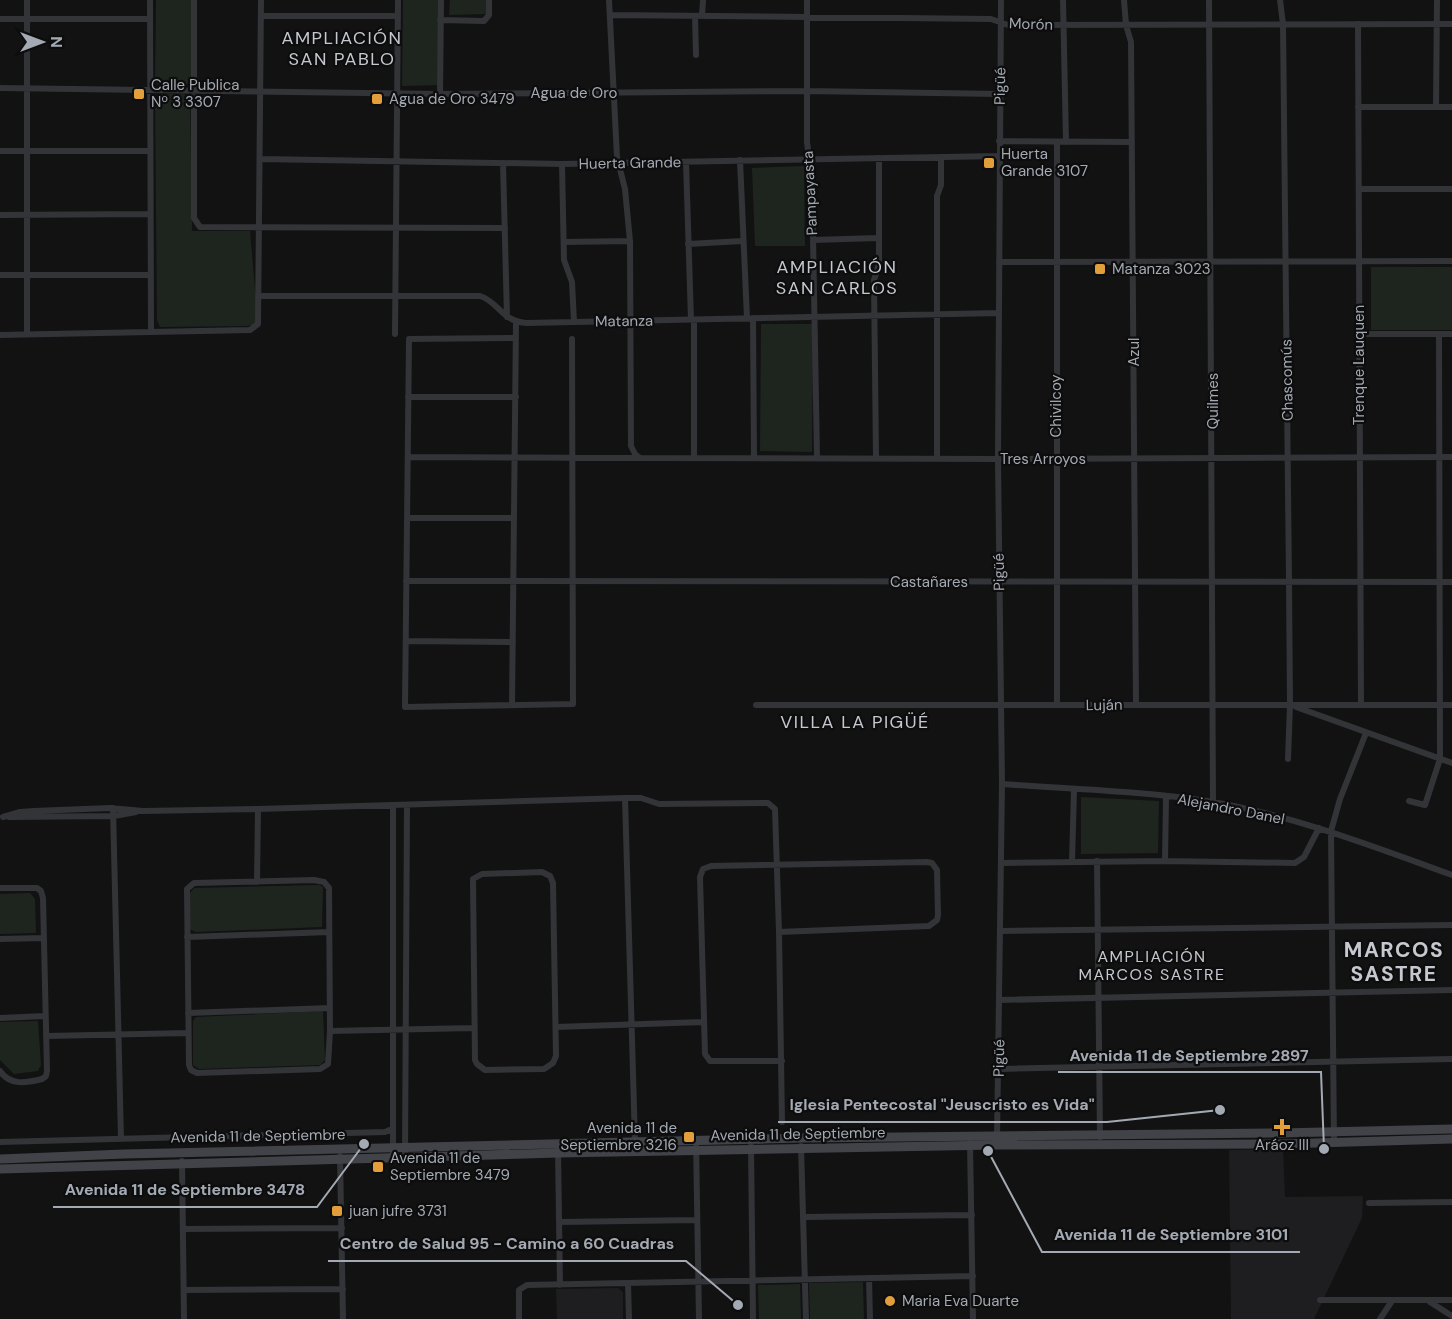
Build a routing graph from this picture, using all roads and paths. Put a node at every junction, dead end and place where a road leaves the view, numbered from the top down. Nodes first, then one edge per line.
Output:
1 (27, 0) edge
2 (150, 0) edge
3 (194, 0) edge
4 (261, 0) edge
5 (398, 0) edge
6 (441, 0) edge
7 (489, 0) edge
8 (609, 0) edge
9 (703, 0) edge
10 (807, 0) edge
11 (1001, 0) edge
12 (1063, 0) edge
13 (1124, 0) edge
14 (1209, 0) edge
15 (1280, 0) edge
16 (1437, 0) edge
17 (610, 15) junction
18 (261, 16) junction
19 (398, 16) junction
20 (699, 16) junction
21 (806, 16) junction
22 (0, 19) edge
23 (27, 19) junction
24 (150, 19) junction
25 (440, 20) junction
26 (1000, 23) junction
27 (1283, 24) junction
28 (1358, 24) junction
29 (1437, 24) junction
30 (1452, 24) edge
31 (1063, 25) junction
32 (1126, 25) junction
33 (1210, 25) junction
34 (696, 55) dead end
35 (0, 88) edge
36 (26, 89) junction
37 (149, 89) junction
38 (194, 89) junction
39 (260, 90) junction
40 (807, 90) junction
41 (614, 93) junction
42 (396, 94) junction
43 (440, 94) junction
44 (1000, 94) junction
45 (1358, 107) junction
46 (1436, 107) junction
47 (1452, 107) edge
48 (999, 141) junction
49 (1057, 142) junction
50 (1066, 142) junction
51 (1131, 142) junction
52 (0, 151) edge
53 (26, 151) junction
54 (149, 151) junction
55 (999, 156) junction
56 (941, 157) junction
57 (809, 158) junction
58 (879, 158) junction
59 (260, 159) junction
60 (740, 160) junction
61 (396, 161) junction
62 (686, 162) junction
63 (503, 163) junction
64 (618, 163) junction
65 (562, 164) junction
66 (1359, 189) junction
67 (1452, 189) edge
68 (150, 214) junction
69 (0, 215) edge
70 (27, 215) junction
71 (260, 227) junction
72 (395, 227) junction
73 (505, 228) junction
74 (878, 238) junction
75 (813, 240) junction
76 (630, 241) junction
77 (743, 241) junction
78 (564, 242) junction
79 (688, 244) junction
80 (1285, 261) junction
81 (1359, 261) junction
82 (1452, 261) edge
83 (999, 262) junction
84 (1056, 262) junction
85 (1134, 262) junction
86 (1212, 262) junction
87 (0, 275) edge
88 (28, 275) junction
89 (150, 275) junction
90 (258, 296) junction
91 (395, 296) junction
92 (999, 313) junction
93 (936, 314) junction
94 (876, 315) junction
95 (814, 317) junction
96 (507, 318) junction
97 (750, 318) junction
98 (692, 320) junction
99 (631, 321) junction
100 (516, 322) junction
101 (574, 322) junction
102 (151, 332) junction
103 (27, 334) junction
104 (394, 334) dead end
105 (1359, 334) junction
106 (1439, 334) junction
107 (1452, 334) edge
108 (0, 335) edge
109 (516, 338) junction
110 (572, 339) dead end
111 (408, 397) junction
112 (516, 397) junction
113 (638, 456) junction
114 (408, 457) junction
115 (515, 457) junction
116 (817, 457) junction
117 (1438, 457) junction
118 (1452, 457) edge
119 (572, 458) junction
120 (694, 458) junction
121 (754, 458) junction
122 (876, 458) junction
123 (937, 458) junction
124 (1213, 458) junction
125 (1288, 458) junction
126 (1360, 458) junction
127 (998, 459) junction
128 (1056, 459) junction
129 (1135, 459) junction
130 (407, 518) junction
131 (514, 518) junction
132 (406, 581) junction
133 (513, 582) junction
134 (572, 582) junction
135 (1000, 582) junction
136 (1056, 582) junction
137 (1136, 582) junction
138 (1213, 582) junction
139 (1289, 582) junction
140 (1360, 582) junction
141 (1439, 582) junction
142 (1452, 582) edge
143 (406, 641) junction
144 (513, 642) junction
145 (1136, 704) junction
146 (512, 705) junction
147 (756, 705) dead end
148 (1057, 705) junction
149 (1212, 705) junction
150 (1290, 705) junction
151 (1361, 705) junction
152 (1440, 705) junction
153 (1452, 705) edge
154 (1001, 706) junction
155 (1366, 733) junction
156 (1288, 759) dead end
157 (1440, 759) junction
158 (1452, 763) edge
159 (1002, 784) junction
160 (1074, 790) junction
161 (1166, 797) junction
162 (625, 798) junction
163 (1409, 801) dead end
164 (1213, 802) junction
165 (393, 805) junction
166 (407, 805) junction
167 (113, 808) junction
168 (258, 809) junction
169 (143, 811) junction
170 (114, 816) junction
171 (2, 817) edge
172 (1319, 828) junction
173 (1331, 831) junction
174 (1097, 861) junction
175 (1165, 861) junction
176 (1001, 862) junction
177 (1072, 862) junction
178 (778, 865) junction
179 (1452, 875) edge
180 (257, 882) junction
181 (0, 888) edge
182 (1452, 925) edge
183 (1332, 927) junction
184 (1098, 930) junction
185 (1000, 931) junction
186 (329, 932) junction
187 (779, 932) junction
188 (43, 938) junction
189 (187, 938) junction
190 (0, 939) edge
191 (1452, 990) edge
192 (1332, 993) junction
193 (1098, 998) junction
194 (999, 1000) junction
195 (330, 1008) junction
196 (188, 1013) junction
197 (45, 1016) junction
198 (0, 1017) edge
199 (703, 1022) junction
200 (631, 1024) junction
201 (556, 1027) junction
202 (474, 1028) junction
203 (393, 1029) junction
204 (405, 1029) junction
205 (330, 1031) junction
206 (188, 1033) junction
207 (118, 1035) junction
208 (46, 1036) junction
209 (1452, 1059) edge
210 (782, 1060) junction
211 (1333, 1062) junction
212 (1099, 1067) junction
213 (998, 1069) junction
214 (0, 1071) edge
215 (782, 1122) dead end
216 (1452, 1129) edge
217 (392, 1130) junction
218 (1333, 1131) junction
219 (801, 1138) junction
220 (121, 1139) junction
221 (751, 1139) junction
222 (1100, 1139) junction
223 (1452, 1139) edge
224 (970, 1140) junction
225 (998, 1140) junction
226 (0, 1142) edge
227 (635, 1142) junction
228 (1334, 1143) junction
229 (697, 1146) junction
230 (405, 1147) junction
231 (393, 1148) junction
232 (340, 1149) junction
233 (557, 1149) junction
234 (801, 1149) junction
235 (751, 1150) junction
236 (182, 1153) junction
237 (405, 1158) junction
238 (0, 1159) edge
239 (393, 1159) junction
240 (340, 1160) junction
241 (182, 1164) junction
242 (0, 1168) edge
243 (1452, 1202) edge
244 (1369, 1203) dead end
245 (972, 1215) junction
246 (803, 1217) junction
247 (698, 1220) junction
248 (559, 1222) junction
249 (342, 1228) junction
250 (183, 1229) junction
251 (973, 1276) junction
252 (869, 1278) junction
253 (805, 1280) junction
254 (753, 1281) junction
255 (699, 1282) junction
256 (628, 1283) junction
257 (560, 1285) junction
258 (343, 1289) junction
259 (184, 1290) junction
260 (1320, 1300) dead end
261 (1392, 1300) junction
262 (1452, 1300) edge
263 (1428, 1301) junction
264 (1452, 1316) edge
265 (184, 1319) edge
266 (343, 1319) edge
267 (519, 1319) edge
268 (629, 1319) edge
269 (699, 1319) edge
270 (753, 1319) edge
271 (806, 1319) edge
272 (870, 1319) edge
273 (973, 1319) edge
274 (1380, 1319) edge

1 - 23 street
2 - 24 street
3 - 38 street
4 - 18 street
5 - 19 street
6 - 25 street
7 - 25 street
8 - 17 street
9 - 20 street
10 - 21 street, Pampayasta
11 - 26 street, Pigüé
12 - 31 street
13 - 32 street, Azul
14 - 33 street, Quilmes
15 - 27 street, Chascomús
16 - 29 street
17 - 20 street, Morón
17 - 41 street
18 - 19 street
18 - 39 street
19 - 42 street
20 - 21 street, Morón
20 - 34 street
21 - 26 street, Morón
21 - 40 street, Pampayasta
22 - 23 street
23 - 24 street
23 - 36 street
24 - 37 street
25 - 43 street
26 - 31 street, Morón
26 - 44 street, Pigüé
27 - 28 street, Morón
27 - 33 street, Morón
27 - 80 street, Chascomús
28 - 29 street, Morón
28 - 45 street, Trenque Lauquen
29 - 30 street, Morón
29 - 46 street
31 - 32 street, Morón
31 - 50 street
32 - 33 street, Morón
32 - 51 street, Azul
33 - 86 street, Quilmes
35 - 36 street
36 - 37 street, Agua de Oro
36 - 53 street
37 - 38 street, Agua de Oro
37 - 54 street
38 - 39 street, Agua de Oro
38 - 71 street
39 - 42 street, Agua de Oro
39 - 59 street
40 - 41 street, Agua de Oro
40 - 44 street, Agua de Oro
40 - 57 street, Pampayasta
41 - 43 street, Agua de Oro
41 - 64 street
42 - 43 street, Agua de Oro
42 - 61 street
44 - 48 street, Pigüé
45 - 46 street
45 - 66 street, Trenque Lauquen
46 - 47 street
48 - 49 street
48 - 55 street, Pigüé
49 - 50 street
49 - 84 street, Chivilcoy
50 - 51 street
51 - 85 street, Azul
52 - 53 street
53 - 54 street
53 - 70 street
54 - 68 street
55 - 56 street, Huerta Grande
55 - 83 street, Pigüé
56 - 58 street, Huerta Grande
56 - 93 street
57 - 58 street, Huerta Grande
57 - 60 street, Huerta Grande
57 - 75 street, Pampayasta
58 - 74 street
59 - 61 street, Huerta Grande
59 - 71 street
60 - 62 street, Huerta Grande
60 - 77 street
61 - 63 street, Huerta Grande
61 - 72 street
62 - 64 street, Huerta Grande
62 - 79 street
63 - 65 street, Huerta Grande
63 - 73 street
64 - 65 street, Huerta Grande
64 - 76 street
65 - 78 street
66 - 67 street
66 - 81 street, Trenque Lauquen
68 - 70 street
68 - 89 street
69 - 70 street
70 - 88 street
71 - 72 street
71 - 90 street
72 - 73 street
72 - 91 street
73 - 96 street
74 - 75 street
74 - 94 street
75 - 95 street, Pampayasta
76 - 78 street
76 - 99 street
77 - 79 street
77 - 97 street
78 - 101 street
79 - 98 street
80 - 81 street
80 - 86 street
80 - 125 street, Chascomús
81 - 82 street
81 - 105 street, Trenque Lauquen
83 - 84 street
83 - 92 street, Pigüé
84 - 85 street
84 - 128 street, Chivilcoy
85 - 86 street
85 - 129 street, Azul
86 - 124 street, Quilmes
87 - 88 street
88 - 89 street
88 - 103 street
89 - 102 street
90 - 91 street, Matanza
90 - 102 street
91 - 96 street, Matanza
91 - 104 street
92 - 93 street, Matanza
92 - 127 street, Pigüé
93 - 94 street, Matanza
93 - 123 street
94 - 95 street, Matanza
94 - 122 street
95 - 97 street, Matanza
95 - 116 street, Pampayasta
96 - 100 street, Matanza
97 - 98 street, Matanza
97 - 121 street
98 - 99 street, Matanza
98 - 120 street
99 - 101 street, Matanza
99 - 113 street
100 - 101 street, Matanza
100 - 109 street
102 - 103 street
103 - 108 street
105 - 106 street
105 - 126 street, Trenque Lauquen
106 - 107 street
106 - 117 street
109 - 111 street
109 - 112 street
110 - 119 street
111 - 112 street
111 - 114 street
112 - 115 street
113 - 119 street, Tres Arroyos
113 - 120 street, Tres Arroyos
114 - 115 street, Tres Arroyos
114 - 130 street
115 - 119 street, Tres Arroyos
115 - 131 street
116 - 121 street, Tres Arroyos
116 - 122 street, Tres Arroyos
117 - 118 street, Tres Arroyos
117 - 126 street, Tres Arroyos
117 - 141 street
119 - 134 street
120 - 121 street, Tres Arroyos
122 - 123 street, Tres Arroyos
123 - 127 street, Tres Arroyos
124 - 125 street, Tres Arroyos
124 - 129 street, Tres Arroyos
124 - 138 street, Quilmes
125 - 126 street, Tres Arroyos
125 - 139 street, Chascomús
126 - 140 street, Trenque Lauquen
127 - 128 street, Tres Arroyos
127 - 135 street, Pigüé
128 - 129 street, Tres Arroyos
128 - 136 street, Chivilcoy
129 - 137 street, Azul
130 - 131 street
130 - 132 street
131 - 133 street
132 - 133 street, Castañares
132 - 143 street
133 - 134 street, Castañares
133 - 144 street
134 - 135 street, Castañares
134 - 146 street
135 - 136 street, Castañares
135 - 154 street, Pigüé
136 - 137 street, Castañares
136 - 148 street, Chivilcoy
137 - 138 street, Castañares
137 - 145 street, Azul
138 - 139 street, Castañares
138 - 149 street, Quilmes
139 - 140 street, Castañares
139 - 150 street, Chascomús
140 - 141 street, Castañares
140 - 151 street, Trenque Lauquen
141 - 142 street, Castañares
141 - 152 street
143 - 144 street
143 - 146 street
144 - 146 street
145 - 148 street, Luján
145 - 149 street, Luján
147 - 154 street, Luján
148 - 154 street, Luján
149 - 150 street, Luján
149 - 164 street, Quilmes
150 - 151 street, Luján
150 - 155 street
150 - 156 street, Chascomús
151 - 152 street, Luján
152 - 153 street, Luján
152 - 157 street
154 - 159 street, Pigüé
155 - 157 street
155 - 173 street
157 - 158 street
157 - 163 street
159 - 160 street, Alejandro Danel
159 - 176 street, Pigüé
160 - 161 street, Alejandro Danel
160 - 177 street
161 - 164 street, Alejandro Danel
161 - 175 street
162 - 166 street
162 - 178 street
162 - 200 street
164 - 172 street, Alejandro Danel
165 - 166 street
165 - 168 street
165 - 203 street
166 - 204 street
167 - 169 street
167 - 170 street
167 - 171 street
168 - 169 street
168 - 180 street
169 - 170 street
170 - 171 street
170 - 207 street
172 - 173 street, Alejandro Danel
172 - 175 street
173 - 179 street, Alejandro Danel
173 - 183 street
174 - 175 street
174 - 177 street
174 - 184 street
176 - 177 street
176 - 185 street, Pigüé
178 - 187 street
178 - 187 street
178 - 199 street
180 - 186 street
180 - 189 street
181 - 188 street
182 - 183 street
183 - 184 street
183 - 192 street
184 - 185 street
184 - 193 street
185 - 194 street, Pigüé
186 - 189 street
186 - 195 street
187 - 210 street
188 - 190 street
188 - 197 street
189 - 196 street
191 - 192 street
192 - 193 street
192 - 211 street
193 - 194 street
193 - 212 street
194 - 213 street, Pigüé
195 - 196 street
195 - 205 street
196 - 206 street
197 - 198 street
197 - 208 street
199 - 200 street
199 - 210 street
200 - 201 street
200 - 227 street
201 - 202 street
201 - 202 street
202 - 204 street
203 - 204 street
203 - 205 street
203 - 217 street
204 - 230 street
205 - 206 street
206 - 207 street
207 - 208 street
207 - 220 street
208 - 214 street
209 - 211 street
210 - 215 street
211 - 212 street
211 - 218 street
212 - 213 street
212 - 222 street
213 - 225 street, Pigüé
216 - 218 main road, Avenida 11 de Septiembre
217 - 220 street
217 - 231 street
218 - 222 main road, Avenida 11 de Septiembre
218 - 228 street
219 - 221 main road, Avenida 11 de Septiembre
219 - 224 main road, Avenida 11 de Septiembre
219 - 234 street
220 - 226 street
221 - 229 main road, Avenida 11 de Septiembre
221 - 235 street
222 - 225 main road, Avenida 11 de Septiembre
222 - 228 main road, Avenida 11 de Septiembre
223 - 228 main road, Avenida 11 de Septiembre
224 - 225 main road, Avenida 11 de Septiembre
224 - 234 main road, Avenida 11 de Septiembre
224 - 245 street
227 - 229 main road, Avenida 11 de Septiembre
227 - 233 main road, Avenida 11 de Septiembre
229 - 233 main road, Avenida 11 de Septiembre
229 - 235 main road, Avenida 11 de Septiembre
229 - 247 street
230 - 231 main road, Avenida 11 de Septiembre
230 - 233 main road, Avenida 11 de Septiembre
230 - 237 street
231 - 232 main road, Avenida 11 de Septiembre
231 - 239 street
232 - 236 main road, Avenida 11 de Septiembre
232 - 240 street
233 - 237 main road, Avenida 11 de Septiembre
233 - 248 street
234 - 235 main road, Avenida 11 de Septiembre
234 - 246 street
235 - 254 street
236 - 238 main road, Avenida 11 de Septiembre
236 - 241 street
237 - 239 main road, Avenida 11 de Septiembre
239 - 240 main road, Avenida 11 de Septiembre
240 - 241 main road, Avenida 11 de Septiembre
240 - 249 street
241 - 242 main road, Avenida 11 de Septiembre
241 - 250 street
243 - 244 street
245 - 246 street
245 - 251 street
246 - 253 street
247 - 248 street
247 - 255 street
248 - 257 street
249 - 250 street
249 - 258 street
250 - 259 street
251 - 252 street
251 - 273 street
252 - 253 street
252 - 272 street
253 - 254 street
253 - 271 street
254 - 255 street
254 - 270 street
255 - 256 street
255 - 269 street
256 - 257 street
256 - 268 street
257 - 267 street
258 - 259 street
258 - 266 street
259 - 265 street
260 - 261 street
261 - 263 street
261 - 274 street
262 - 263 street
263 - 264 street

